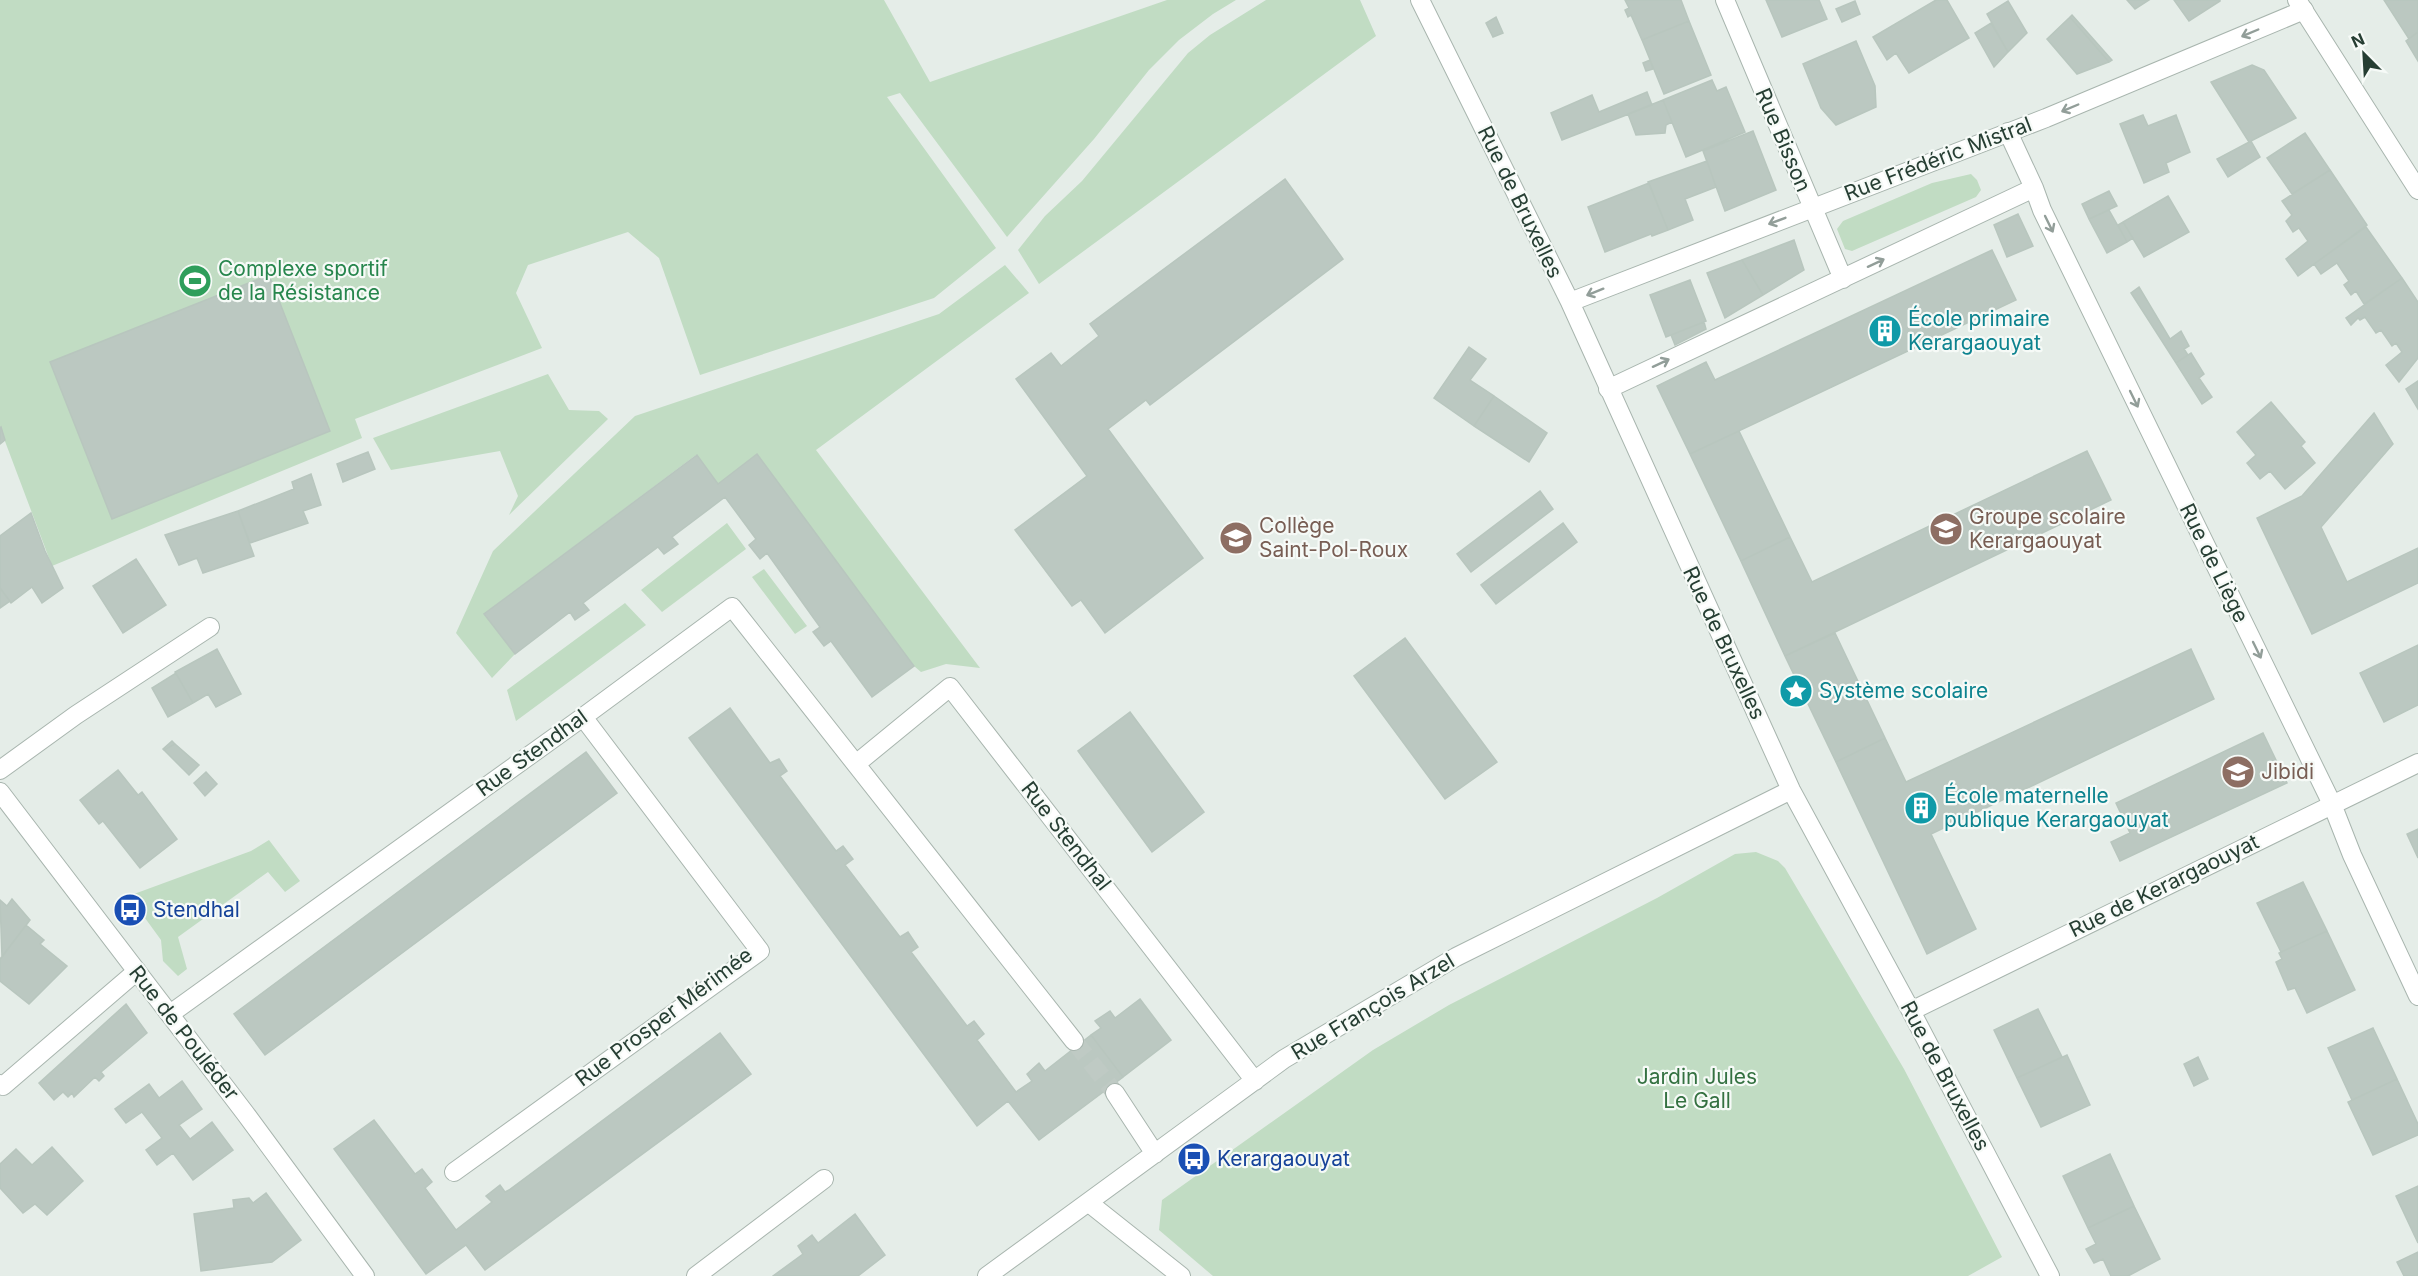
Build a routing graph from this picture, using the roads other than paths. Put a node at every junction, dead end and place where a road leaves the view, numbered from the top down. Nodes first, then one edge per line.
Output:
1 (1420, 0) edge
2 (1725, 0) edge
3 (2300, 5) edge
4 (2008, 132) junction
5 (2034, 188) junction
6 (2418, 190) edge
7 (1812, 207) junction
8 (1843, 279) junction
9 (1570, 302) junction
10 (1608, 389) junction
11 (210, 627) dead end
12 (583, 717) junction
13 (2418, 763) edge
14 (856, 764) junction
15 (0, 771) edge
16 (1791, 790) junction
17 (0, 792) edge
18 (2332, 804) junction
19 (136, 971) junction
20 (2418, 996) edge
21 (1911, 1011) junction
22 (170, 1014) junction
23 (1074, 1041) tunnel mouth
24 (1255, 1081) junction
25 (0, 1084) edge
26 (1115, 1093) tunnel mouth
27 (1155, 1154) junction
28 (454, 1172) dead end
29 (824, 1179) dead end
30 (1089, 1203) junction
31 (365, 1276) edge
32 (696, 1276) edge
33 (987, 1276) edge
34 (1181, 1276) edge
35 (2050, 1276) edge

1 - 9 street, Rue de Bruxelles
2 - 7 street, Rue Bisson
3 -> 4 street, Rue Frédéric Mistral
3 - 6 street
4 - 5 street, Rue de Liège
4 - 7 street, Rue Frédéric Mistral
8 -> 5 street
5 -> 18 street, Rue de Liège
7 - 8 street, Rue Bisson
7 -> 9 street, Rue Frédéric Mistral
10 -> 8 street
9 - 10 street, Rue de Bruxelles
10 - 16 street, Rue de Bruxelles
11 - 15 street
12 - 14 street, Rue Stendhal
12 - 22 street, Rue Stendhal
12 - 28 street, Rue Prosper Mérimée
13 - 18 street, Rue de Kerargaouyat
14 - 23 street, Rue Stendhal
14 - 24 street, Rue Stendhal
16 - 21 street, Rue de Bruxelles
16 - 24 street, Rue François Arzel
17 - 19 street, Rue de Pouléder
18 - 20 street, Rue de Liège
18 - 21 street, Rue de Kerargaouyat
19 - 22 street, Rue de Pouléder
19 - 25 street
21 - 35 street, Rue de Bruxelles
22 - 31 street, Rue de Pouléder
24 - 27 street, Rue François Arzel
26 - 27 street
27 - 30 street, Rue François Arzel
29 - 32 street
30 - 33 street, Rue François Arzel
30 - 34 street

